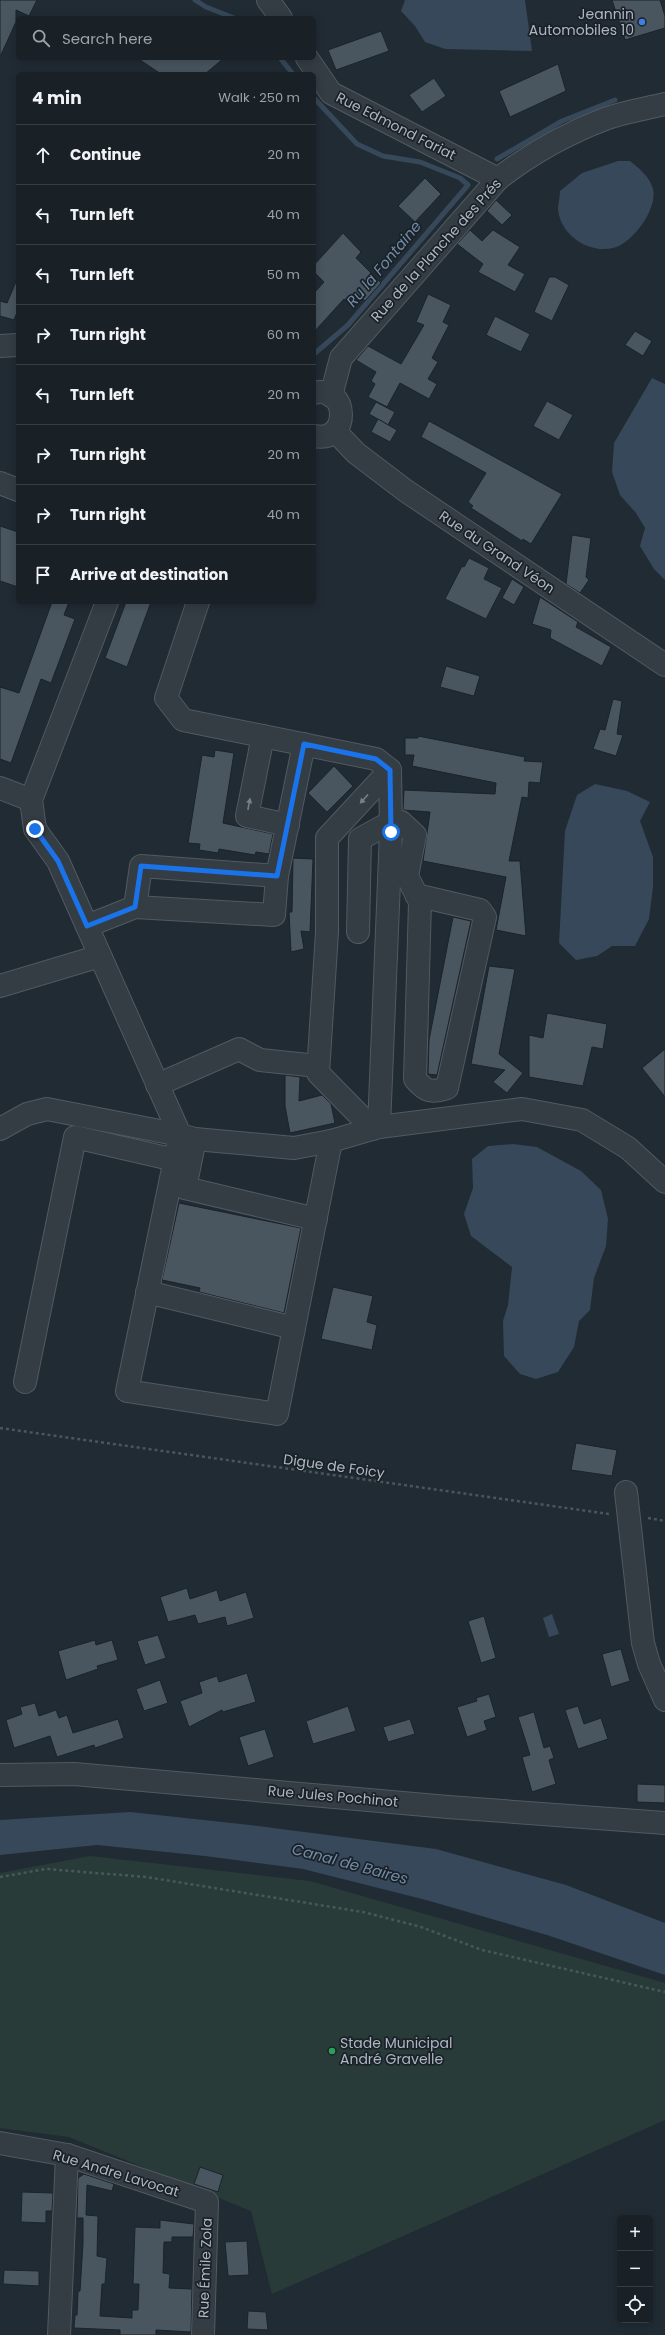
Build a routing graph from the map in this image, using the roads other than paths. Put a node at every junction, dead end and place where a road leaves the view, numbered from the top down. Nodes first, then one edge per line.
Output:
1 (268, 0) edge
2 (280, 16) edge
3 (309, 60) edge
4 (665, 104) edge
5 (498, 179) junction
6 (16, 345) edge
7 (0, 346) edge
8 (322, 394) edge
9 (335, 431) junction
10 (316, 436) edge
11 (0, 483) edge
12 (16, 489) edge
13 (106, 604) edge
14 (197, 604) edge
15 (665, 665) edge
16 (263, 736) junction
17 (304, 744) junction
18 (390, 770) junction
19 (0, 788) edge
20 (31, 800) junction
21 (391, 822) junction
22 (288, 824) junction
23 (277, 876) junction
24 (416, 895) junction
25 (135, 907) junction
26 (87, 926) junction
27 (387, 931) junction
28 (327, 932) junction
29 (358, 932) junction
30 (100, 956) junction
31 (0, 986) edge
32 (318, 1066) junction
33 (157, 1085) junction
34 (376, 1128) junction
35 (0, 1129) edge
36 (188, 1137) junction
37 (332, 1141) junction
38 (175, 1160) junction
39 (665, 1182) edge
40 (316, 1219) junction
41 (147, 1292) junction
42 (294, 1328) junction
43 (25, 1382) dead end
44 (626, 1492) dead end
45 (665, 1700) edge
46 (0, 1775) edge
47 (665, 1823) edge
48 (0, 2143) edge
49 (67, 2155) junction
50 (207, 2202) joint
51 (59, 2335) edge
52 (203, 2335) edge

1 - 2 street
3 - 5 street, Rue Edmond Fariat
4 - 5 street, Rue de la Planche des Prés
5 - 8 street, Rue de la Planche des Prés
6 - 7 street
8 - 9 street
9 - 10 street
9 - 15 street, Rue du Grand Véon
11 - 12 street
13 - 20 street
14 - 16 street
16 - 17 street
22 -> 16 street
17 - 18 street
17 - 22 street
18 - 21 street
18 -> 28 street
19 - 20 street
20 - 26 street
21 - 24 street
21 - 27 street
21 - 29 street
22 - 23 street
23 - 25 street
23 - 25 street
24 - 24 street
25 - 26 street
26 - 30 street
27 - 29 street
27 - 34 street
28 - 29 street
28 - 32 street
30 - 31 street
30 - 33 street
32 - 33 street
32 - 34 street
33 - 36 street
34 - 37 street
34 - 39 street
35 - 36 street
36 - 37 street
36 - 38 street
36 - 40 street
37 - 40 street
38 - 41 street
38 - 43 street
40 - 42 street
41 - 42 street
41 - 42 street
44 - 45 street
46 - 47 street, Rue Jules Pochinot
48 - 49 street, Rue Andre Lavocat
49 - 50 street, Rue Andre Lavocat
49 - 51 street
50 - 52 street, Rue Émile Zola

